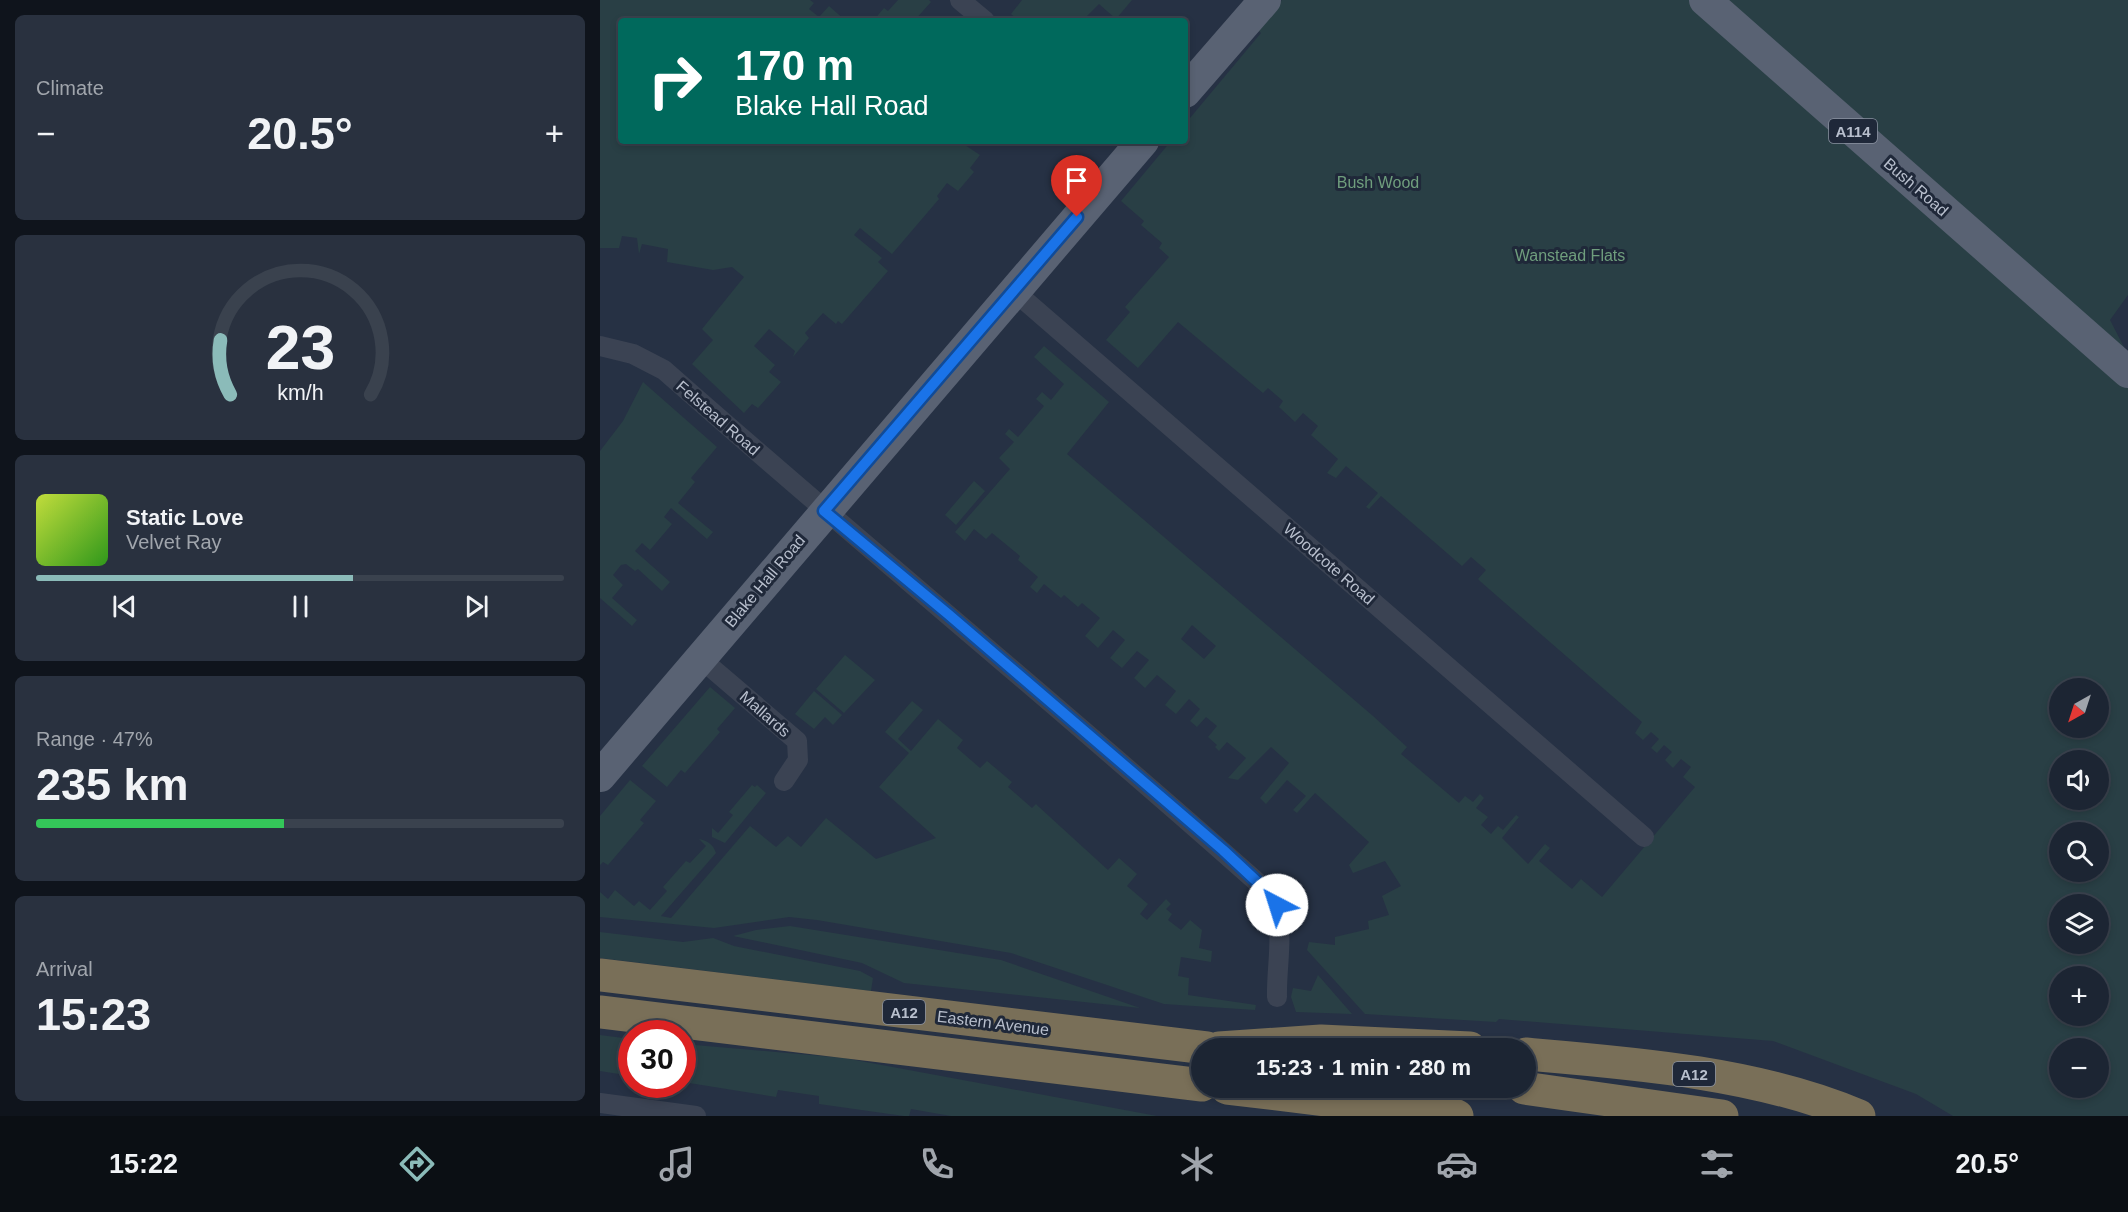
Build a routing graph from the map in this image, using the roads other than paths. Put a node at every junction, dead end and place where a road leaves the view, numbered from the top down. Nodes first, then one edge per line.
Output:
1 (960, 0) edge
2 (1264, 0) edge
3 (1705, 0) edge
4 (981, 18) edge
5 (1188, 89) edge
6 (1135, 144) edge
7 (1014, 291) junction
8 (600, 346) edge
9 (2128, 372) edge
10 (824, 511) junction
11 (700, 658) junction
12 (600, 776) edge
13 (784, 781) dead end
14 (1644, 837) dead end
15 (600, 975) edge
16 (1277, 997) dead end
17 (600, 1012) edge
18 (1191, 1046) edge
19 (1536, 1055) edge
20 (1059, 1068) junction
21 (1191, 1083) edge
22 (1536, 1090) edge
23 (1309, 1098) edge
24 (600, 1103) edge
25 (696, 1116) edge
26 (1276, 1116) edge
27 (1457, 1116) edge
28 (1722, 1116) edge
29 (1858, 1116) edge

1 - 4 street
2 - 5 main road
3 - 9 main road, Bush Road / A114
6 - 7 main road, Blake Hall Road
7 - 10 main road, Blake Hall Road
7 - 14 street, Woodcote Road
8 - 10 street, Felstead Road
10 - 11 main road, Blake Hall Road
10 - 16 street, Felstead Road
11 - 12 main road, Blake Hall Road
11 - 13 street, Mallards
15 - 18 highway, Eastern Avenue / A12
17 - 20 highway, A12
19 - 29 highway, A12
20 - 21 highway, A12
20 - 26 highway, A12
22 - 28 highway, A12
23 - 27 highway
24 - 25 street

